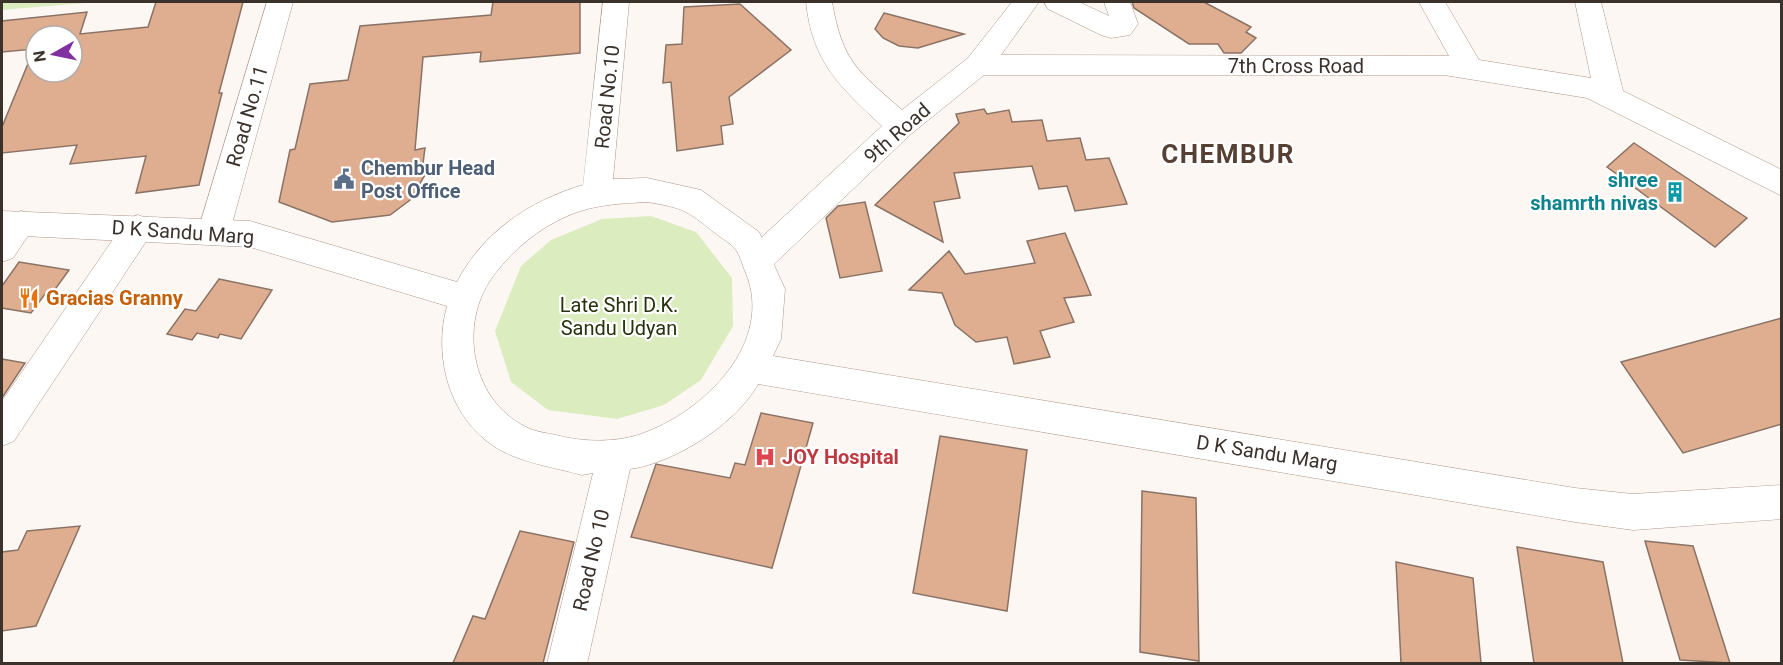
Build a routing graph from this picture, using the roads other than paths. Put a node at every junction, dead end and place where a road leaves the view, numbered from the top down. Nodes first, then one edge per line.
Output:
1 (280, 2) edge
2 (616, 2) edge
3 (819, 2) edge
4 (1026, 2) edge
5 (1057, 2) edge
6 (1117, 2) edge
7 (1432, 2) edge
8 (1588, 2) edge
9 (978, 65) junction
10 (1470, 69) junction
11 (1611, 98) junction
12 (901, 126) junction
13 (1782, 184) edge
14 (597, 193) junction
15 (11, 223) edge
16 (138, 228) junction
17 (214, 231) junction
18 (2, 249) edge
19 (760, 258) junction
20 (464, 298) junction
21 (754, 368) junction
22 (2, 430) edge
23 (615, 457) junction
24 (1782, 502) edge
25 (567, 663) edge

1 - 17 street, Road No.11
2 - 14 street, Road No.10
3 - 12 street
4 - 9 street, 9th Road
5 - 6 street
7 - 10 street
8 - 11 street
9 - 10 street, 7th Cross Road
9 - 12 street, 9th Road
10 - 11 street, 7th Cross Road
11 - 13 street, 7th Cross Road
12 - 19 street, 9th Road
14 - 19 street
14 - 20 street
15 - 16 street, D K Sandu Marg
15 - 18 street
16 - 17 street, D K Sandu Marg
16 - 22 street
17 - 20 street, D K Sandu Marg
19 - 21 street
20 - 23 street
21 - 23 street
21 - 24 street, D K Sandu Marg
23 - 25 street, Road No 10

